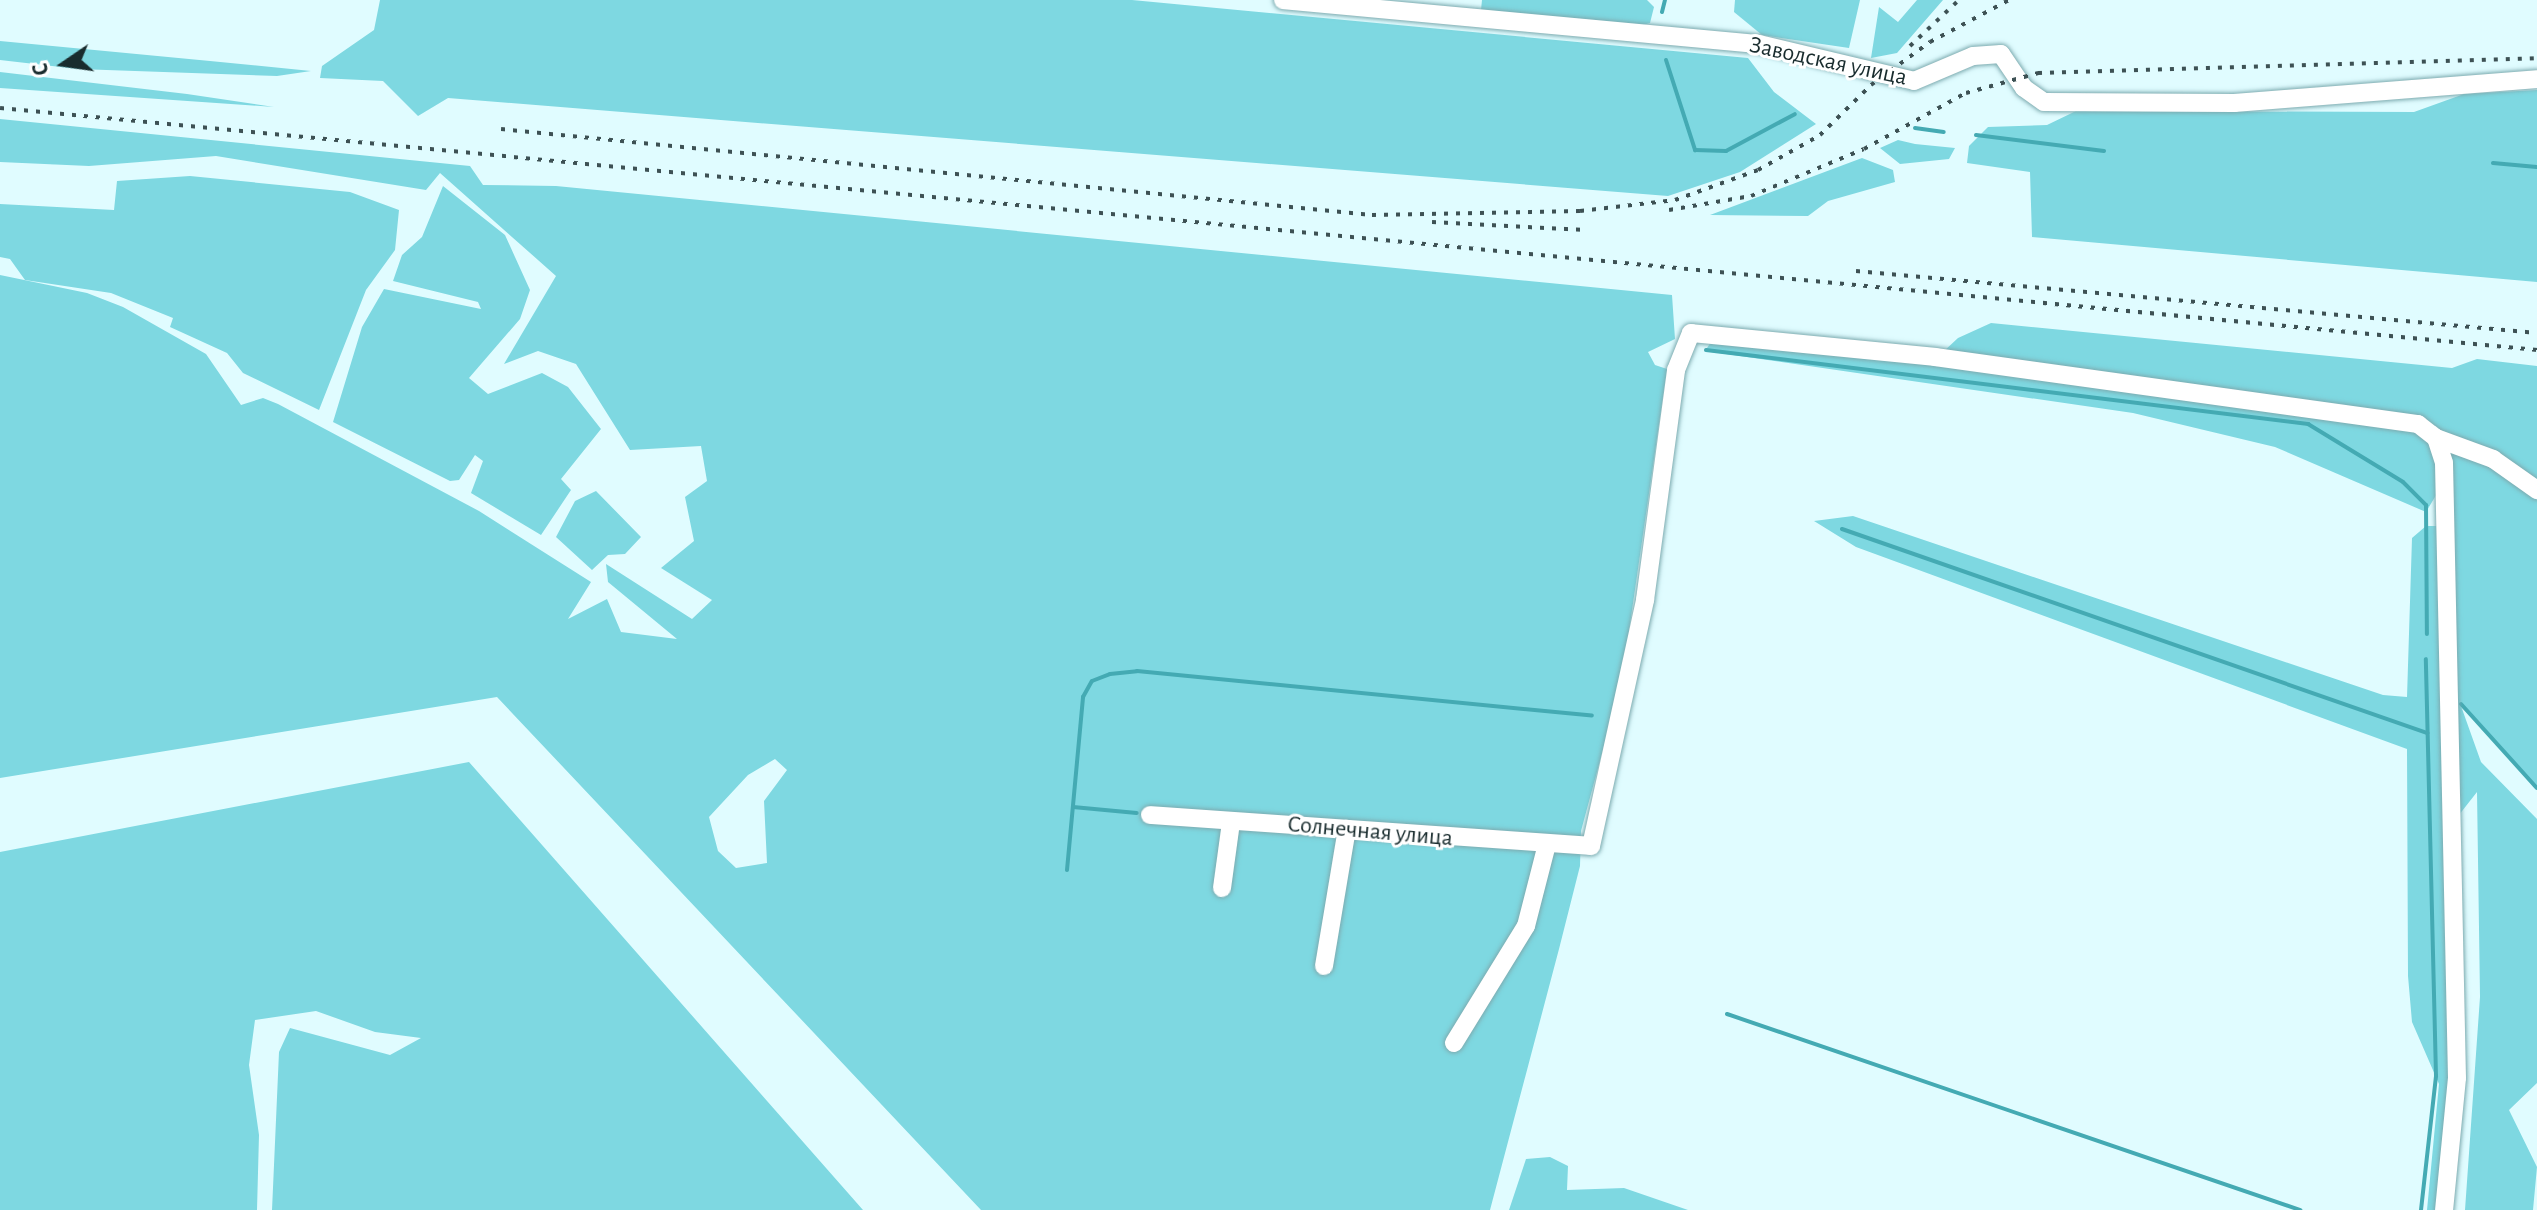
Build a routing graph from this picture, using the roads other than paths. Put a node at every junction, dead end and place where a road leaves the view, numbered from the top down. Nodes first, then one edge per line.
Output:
1 (1283, 0) edge
2 (2537, 79) edge
3 (2436, 438) junction
4 (2537, 490) edge
5 (1150, 815) dead end
6 (1231, 822) junction
7 (1347, 829) junction
8 (1546, 848) junction
9 (1222, 888) dead end
10 (1324, 966) dead end
11 (1454, 1043) dead end
12 (2444, 1210) edge

1 - 2 street, Заводская улица
3 - 4 street
3 - 8 street, Солнечная улица
3 - 12 street
5 - 6 street, Солнечная улица
6 - 7 street, Солнечная улица
6 - 9 street
7 - 8 street, Солнечная улица
7 - 10 street
8 - 11 street

